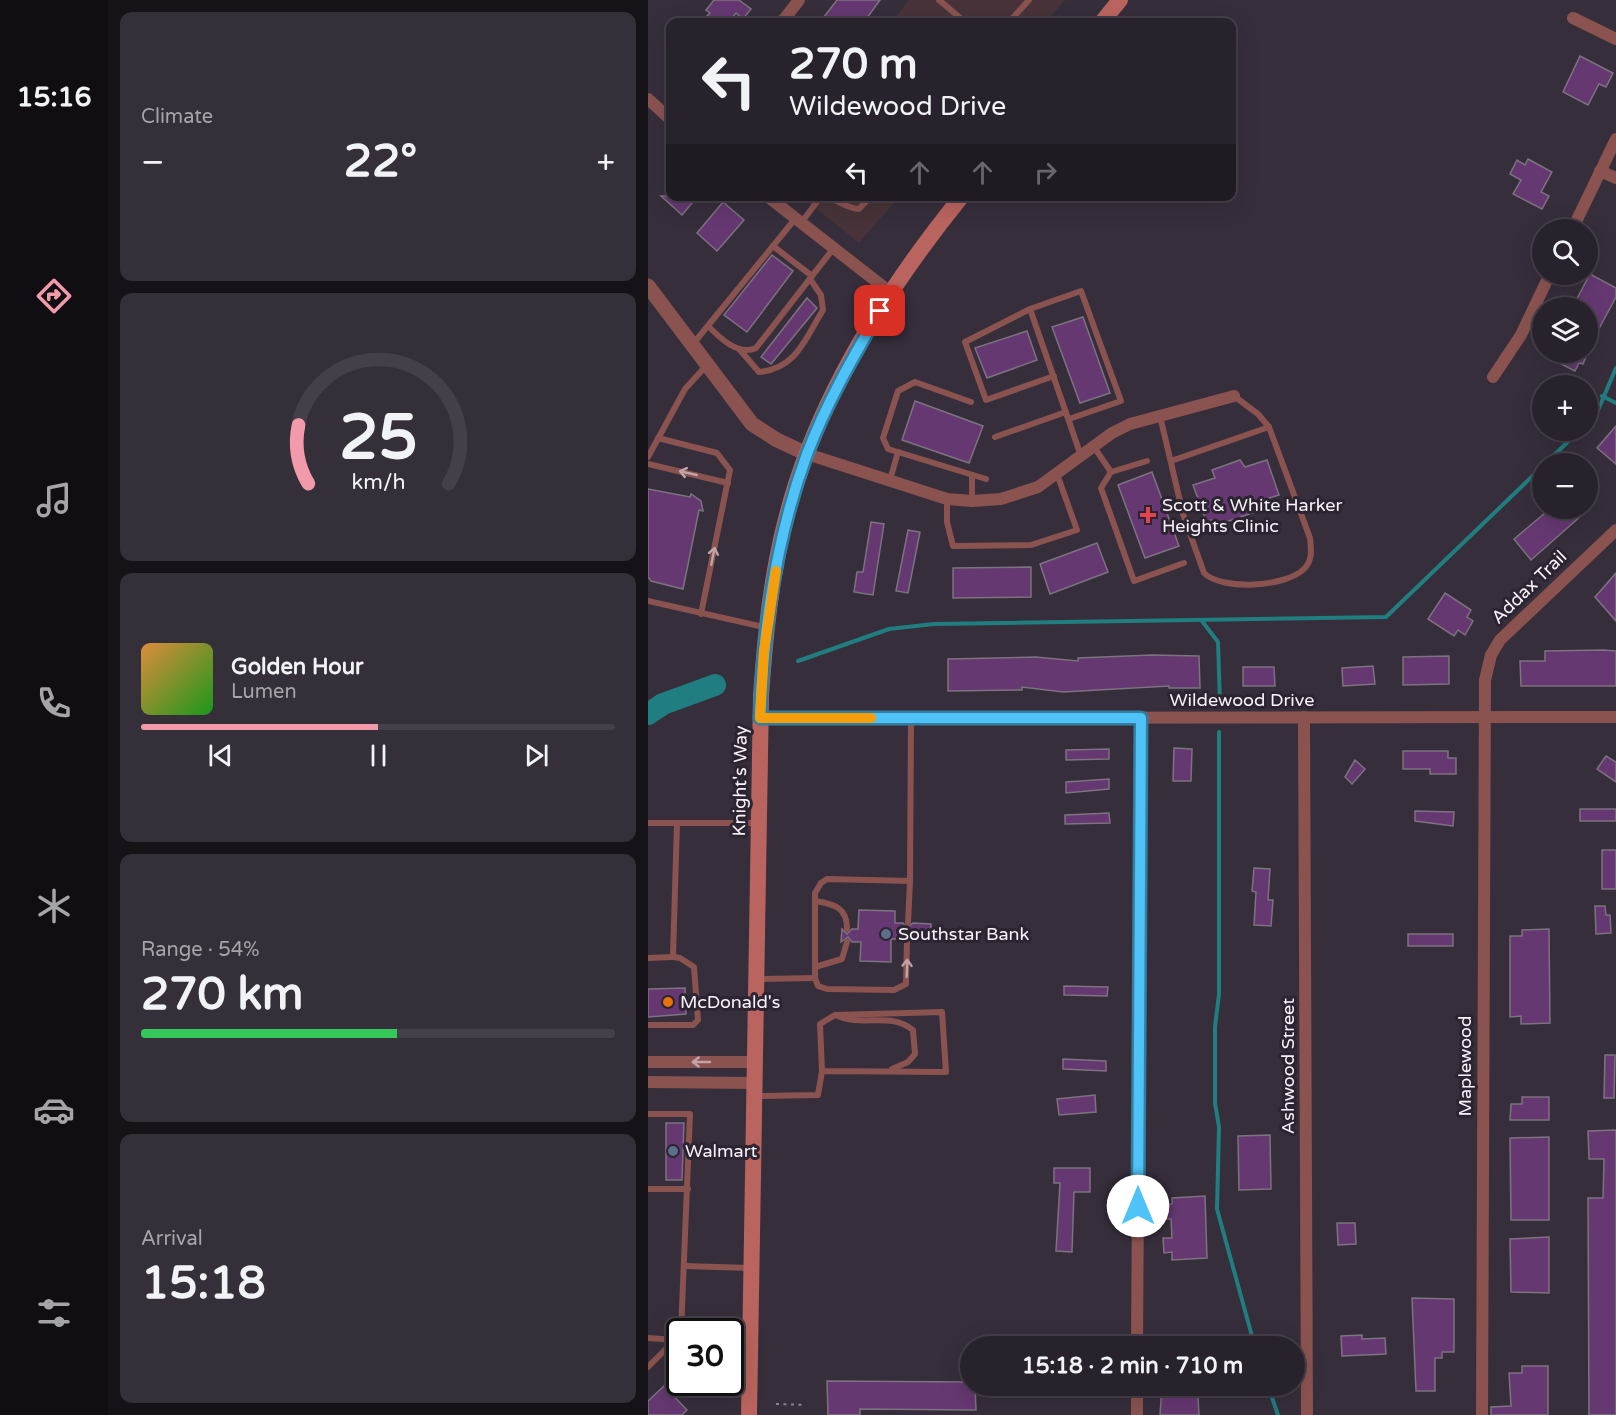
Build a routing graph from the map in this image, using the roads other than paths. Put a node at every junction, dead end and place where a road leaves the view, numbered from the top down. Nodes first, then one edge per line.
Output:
1 (799, 0) edge
2 (939, 0) edge
3 (1029, 0) edge
4 (1120, 0) edge
5 (785, 18) edge
6 (961, 18) edge
7 (1013, 18) edge
8 (1105, 18) edge
9 (1573, 18) dead end
10 (1616, 39) edge
11 (648, 99) edge
12 (666, 115) edge
13 (1616, 139) edge
14 (1600, 171) junction
15 (1616, 178) edge
16 (773, 201) edge
17 (815, 201) edge
18 (837, 201) edge
19 (866, 201) edge
20 (958, 201) edge
21 (1577, 219) edge
22 (798, 221) junction
23 (773, 246) junction
24 (833, 249) junction
25 (811, 278) junction
26 (1545, 285) edge
27 (648, 286) edge
28 (890, 292) junction
29 (1030, 309) junction
30 (708, 326) junction
31 (692, 346) junction
32 (740, 350) junction
33 (706, 366) junction
34 (1054, 376) junction
35 (1493, 377) dead end
36 (1234, 396) joint
37 (971, 402) dead end
38 (1067, 416) junction
39 (1160, 416) junction
40 (1269, 428) junction
41 (995, 437) dead end
42 (658, 438) junction
43 (1094, 447) junction
44 (898, 452) junction
45 (807, 454) junction
46 (1081, 456) junction
47 (648, 457) edge
48 (1147, 460) dead end
49 (1171, 461) junction
50 (648, 464) edge
51 (1111, 472) junction
52 (1057, 474) junction
53 (972, 476) junction
54 (890, 480) junction
55 (986, 480) dead end
56 (728, 483) junction
57 (947, 499) junction
58 (972, 501) junction
59 (1616, 530) edge
60 (1184, 563) dead end
61 (648, 601) edge
62 (701, 614) junction
63 (767, 628) junction
64 (1304, 717) junction
65 (1483, 717) junction
66 (1616, 717) edge
67 (760, 718) junction
68 (911, 718) junction
69 (1141, 718) junction
70 (648, 823) edge
71 (677, 823) junction
72 (758, 823) junction
73 (910, 881) junction
74 (815, 901) junction
75 (908, 923) dead end
76 (847, 928) dead end
77 (907, 939) dead end
78 (847, 942) dead end
79 (673, 957) junction
80 (648, 958) edge
81 (815, 967) junction
82 (815, 978) junction
83 (756, 979) junction
84 (835, 1015) junction
85 (648, 1025) edge
86 (648, 1062) edge
87 (755, 1062) junction
88 (822, 1071) junction
89 (889, 1071) junction
90 (648, 1082) edge
91 (754, 1090) junction
92 (648, 1114) edge
93 (648, 1189) edge
94 (688, 1189) junction
95 (684, 1266) junction
96 (751, 1268) junction
97 (679, 1318) edge
98 (666, 1336) edge
99 (1137, 1336) edge
100 (648, 1338) edge
101 (666, 1348) edge
102 (648, 1367) edge
103 (1137, 1396) edge
104 (749, 1415) edge
105 (1137, 1415) edge
106 (1307, 1415) edge
107 (1482, 1415) edge

1 - 5 street
2 - 6 lane
3 - 7 lane
4 - 8 main road
9 - 10 street
11 - 12 street
13 - 14 street
14 - 15 street
14 - 21 street
16 - 22 street
17 - 22 lane
18 - 19 lane
20 - 28 main road, Knight's Way
22 - 23 lane
22 - 24 street
23 - 25 lane
23 - 30 lane
24 - 25 lane
24 - 28 street
25 - 32 lane
25 - 32 lane
26 - 35 street
27 - 31 street
28 - 45 main road, Knight's Way
29 - 34 lane
29 - 34 lane
29 - 38 lane
30 - 31 lane
30 - 32 lane
31 - 33 street
33 - 42 lane
33 - 45 street
34 - 38 lane
36 - 39 street
36 - 40 lane
37 - 44 lane
38 - 41 lane
38 - 46 lane
39 - 43 street
39 - 49 lane
40 - 49 lane
40 - 49 lane
42 - 47 lane
42 - 56 lane
43 - 46 street
43 - 51 lane
44 - 53 lane
44 - 54 lane
45 - 54 street
45 - 63 main road, Knight's Way
46 - 52 street
48 - 51 lane
56 -> 50 lane
51 - 60 lane
52 - 57 lane
52 - 58 street
53 - 55 lane
53 - 58 lane
54 - 57 street
62 -> 56 lane
57 - 58 street
59 - 65 street, Addax Trail
61 - 62 lane
62 - 63 lane
63 - 67 main road, Knight's Way
64 - 65 street, Wildewood Drive
64 - 69 street, Wildewood Drive
64 - 106 street, Ashwood Street
65 - 66 street, Wildewood Drive
65 - 107 street, Maplewood
67 - 68 street, Wildewood Drive
67 - 72 main road, Knight's Way
68 - 69 street, Wildewood Drive
68 - 73 lane
69 - 99 street
70 - 71 lane
71 - 72 lane
71 - 79 lane
72 - 83 main road, Knight's Way
73 - 74 lane
73 - 75 lane
74 - 76 lane
74 - 81 lane
82 -> 77 lane
78 - 81 lane
79 - 80 lane
79 - 85 lane
81 - 82 lane
82 - 83 lane
83 - 87 main road, Knight's Way
84 - 88 lane
84 - 89 lane
84 - 89 lane
87 -> 86 street
87 - 91 main road, Knight's Way
88 - 89 lane
88 - 91 lane
90 - 91 street
91 - 96 main road, Knight's Way
92 - 94 lane
93 - 94 lane
94 - 95 lane
95 - 96 lane
95 - 97 lane
96 - 104 main road, Knight's Way
98 - 100 lane
101 - 102 lane
103 - 105 street

